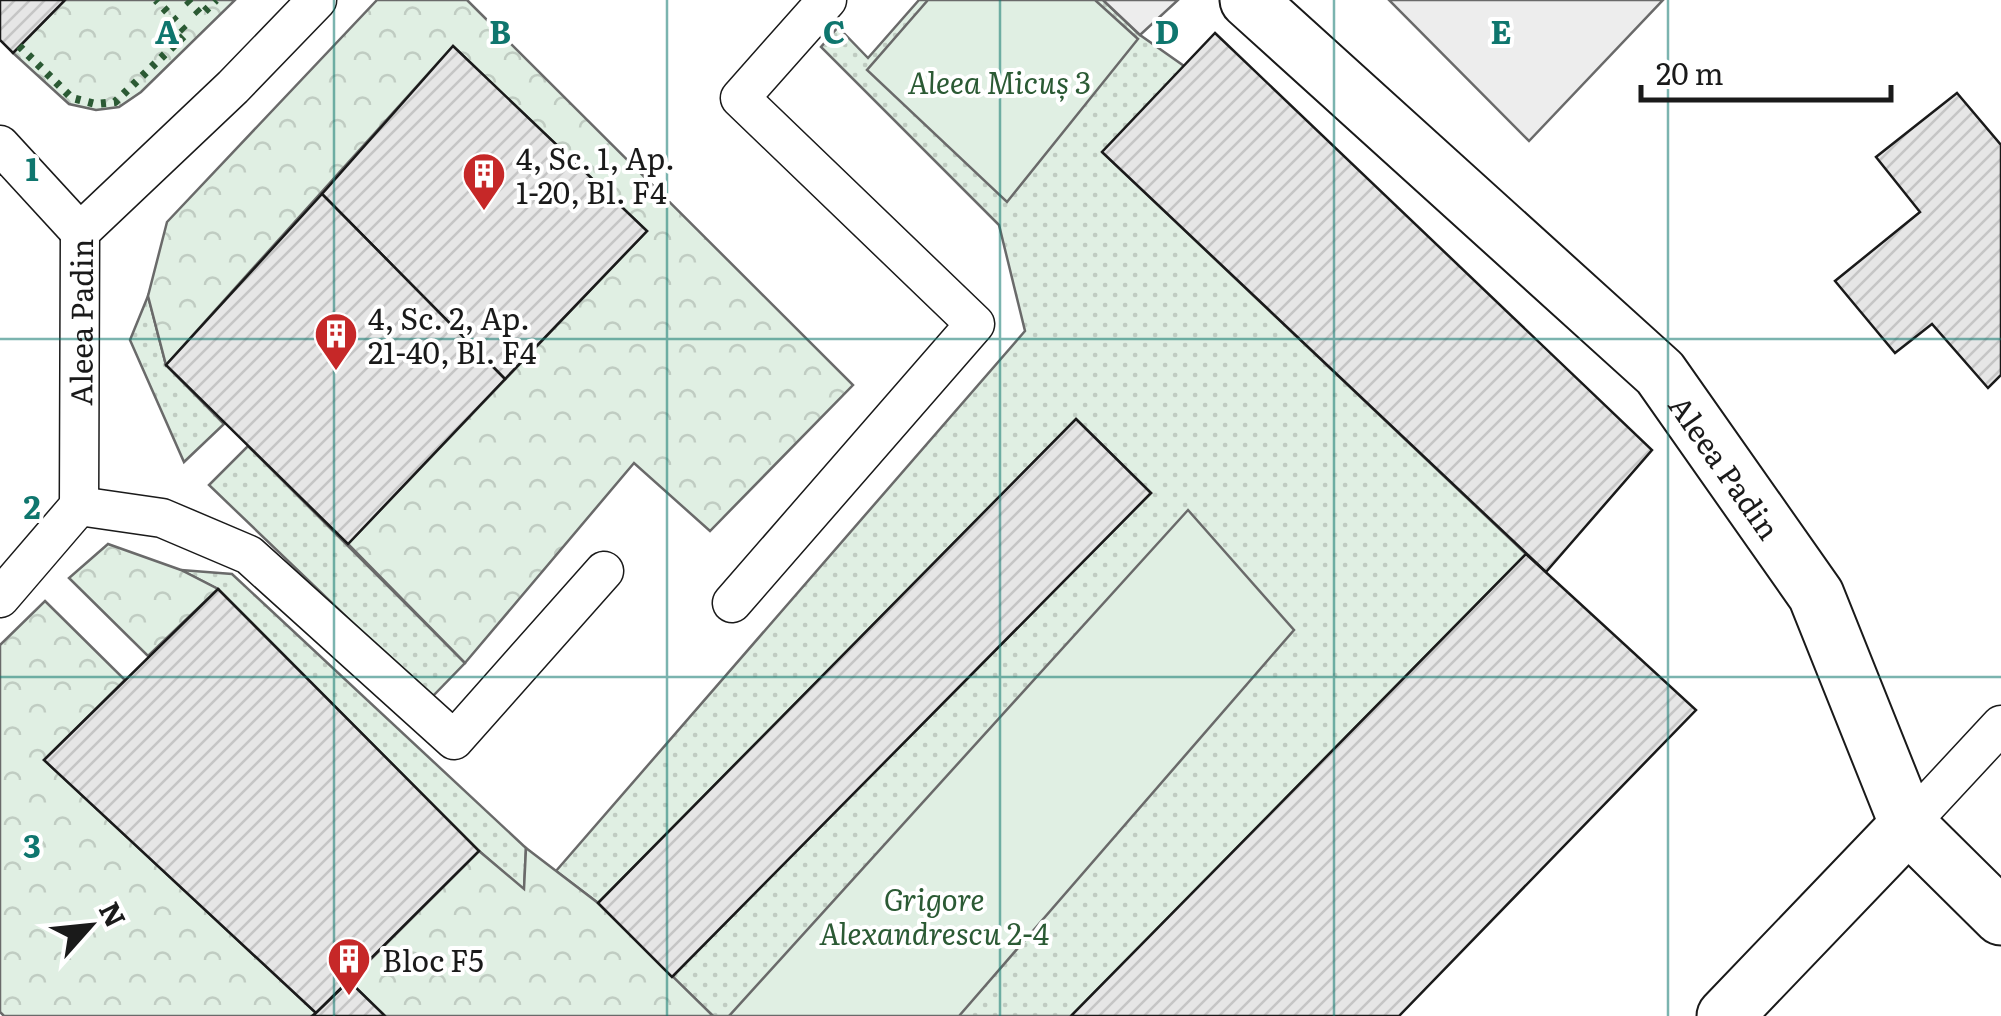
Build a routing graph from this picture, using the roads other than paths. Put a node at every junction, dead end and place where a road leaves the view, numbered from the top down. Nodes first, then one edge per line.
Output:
1 (317, 0) edge
2 (826, 0) edge
3 (1248, 0) edge
4 (0, 146) edge
5 (80, 232) junction
6 (79, 506) junction
7 (604, 571) dead end
8 (0, 598) edge
9 (732, 603) dead end
10 (2001, 725) edge
11 (1908, 825) junction
12 (2001, 916) edge
13 (1725, 1016) edge

1 - 5 lane, Aleea Padin
2 - 9 lane
3 - 11 street, Aleea Padin
4 - 5 lane
5 - 6 lane, Aleea Padin
6 - 7 lane
6 - 8 lane
10 - 11 lane
11 - 12 street
11 - 13 street

